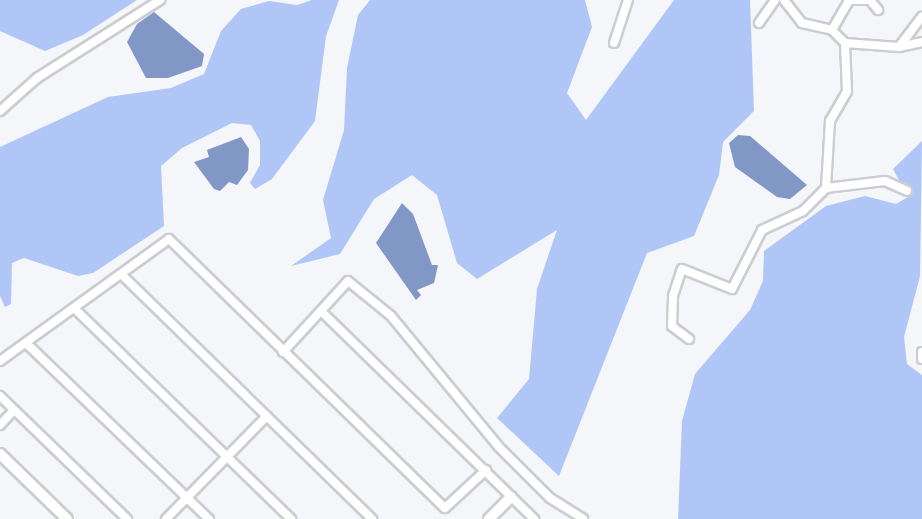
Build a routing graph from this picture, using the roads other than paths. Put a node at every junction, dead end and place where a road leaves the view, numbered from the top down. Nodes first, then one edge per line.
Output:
1 (160, 0) edge
2 (628, 0) edge
3 (776, 0) edge
4 (784, 0) edge
5 (849, 0) edge
6 (869, 0) edge
7 (878, 10) dead end
8 (922, 17) edge
9 (759, 23) dead end
10 (832, 30) junction
11 (845, 42) junction
12 (922, 42) edge
13 (614, 43) dead end
14 (899, 47) junction
15 (0, 111) edge
16 (826, 188) junction
17 (907, 191) dead end
18 (121, 274) junction
19 (74, 308) junction
20 (321, 311) junction
21 (689, 339) dead end
22 (26, 343) junction
23 (283, 352) junction
24 (922, 352) edge
25 (922, 359) edge
26 (0, 362) edge
27 (0, 396) edge
28 (13, 411) junction
29 (267, 416) junction
30 (0, 425) edge
31 (0, 454) edge
32 (227, 456) junction
33 (486, 470) junction
34 (187, 497) junction
35 (511, 497) junction
36 (67, 519) edge
37 (127, 519) edge
38 (166, 519) edge
39 (209, 519) edge
40 (291, 519) edge
41 (372, 519) edge
42 (489, 519) edge
43 (534, 519) edge
44 (583, 519) edge

1 - 15 street
2 - 13 street
3 - 9 street
4 - 10 street
5 - 6 street
5 - 10 street
6 - 7 street
8 - 14 street
10 - 11 street
11 - 14 street
11 - 16 street
12 - 14 street
16 - 17 street
16 - 21 street
18 - 19 street
18 - 23 street
18 - 29 street
19 - 22 street
19 - 32 street
20 - 23 street
20 - 33 street
20 - 44 street
22 - 26 street
22 - 34 street
23 - 33 street
24 - 25 street
27 - 28 street
28 - 30 street
28 - 37 street
29 - 32 street
29 - 41 street
31 - 36 street
32 - 34 street
32 - 40 street
33 - 35 street
34 - 38 street
34 - 39 street
35 - 42 street
35 - 43 street

